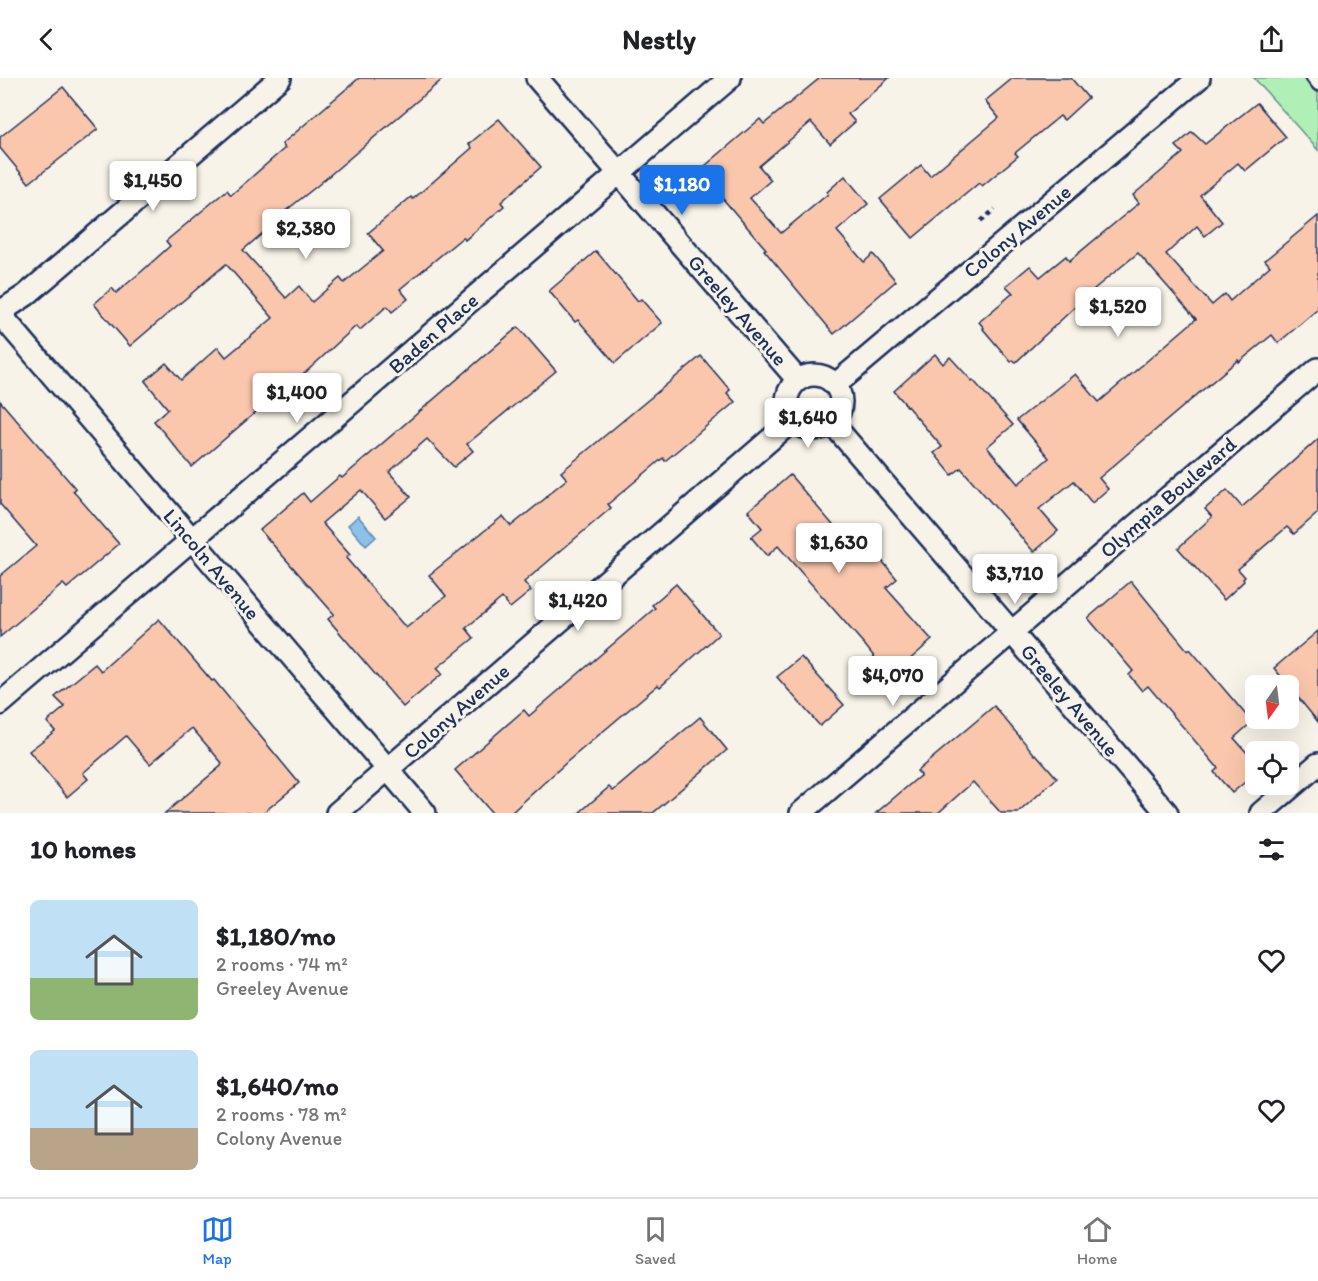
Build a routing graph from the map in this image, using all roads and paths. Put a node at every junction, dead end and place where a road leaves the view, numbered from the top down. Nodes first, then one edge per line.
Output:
1 (280, 78) edge
2 (537, 78) edge
3 (730, 78) edge
4 (1199, 78) edge
5 (1312, 78) edge
6 (1318, 84) edge
7 (619, 174) junction
8 (995, 208) dead end
9 (981, 221) dead end
10 (0, 313) edge
11 (1318, 369) edge
12 (797, 379) junction
13 (835, 385) junction
14 (793, 420) junction
15 (832, 423) junction
16 (192, 540) junction
17 (1012, 632) junction
18 (0, 704) edge
19 (1318, 765) edge
20 (389, 770) junction
21 (337, 813) edge
22 (425, 813) edge
23 (801, 813) edge
24 (1167, 813) edge
25 (1261, 813) edge

1 - 10 street
2 - 7 street, Greeley Avenue
3 - 7 street, Baden Place
4 - 13 street, Colony Avenue
5 - 6 lane
7 - 12 street, Greeley Avenue
7 - 16 street, Baden Place
8 - 9 path
10 - 16 street, Lincoln Avenue
11 - 17 street, Olympia Boulevard
12 - 13 street
12 - 14 street
13 - 15 street
14 - 15 street
14 - 20 street, Colony Avenue
15 - 17 street, Greeley Avenue
16 - 18 street, Baden Place
16 - 20 street, Lincoln Avenue
17 - 23 street, Olympia Boulevard
17 - 24 street, Greeley Avenue
19 - 25 street
20 - 21 street, Colony Avenue
20 - 22 street, Lincoln Avenue

